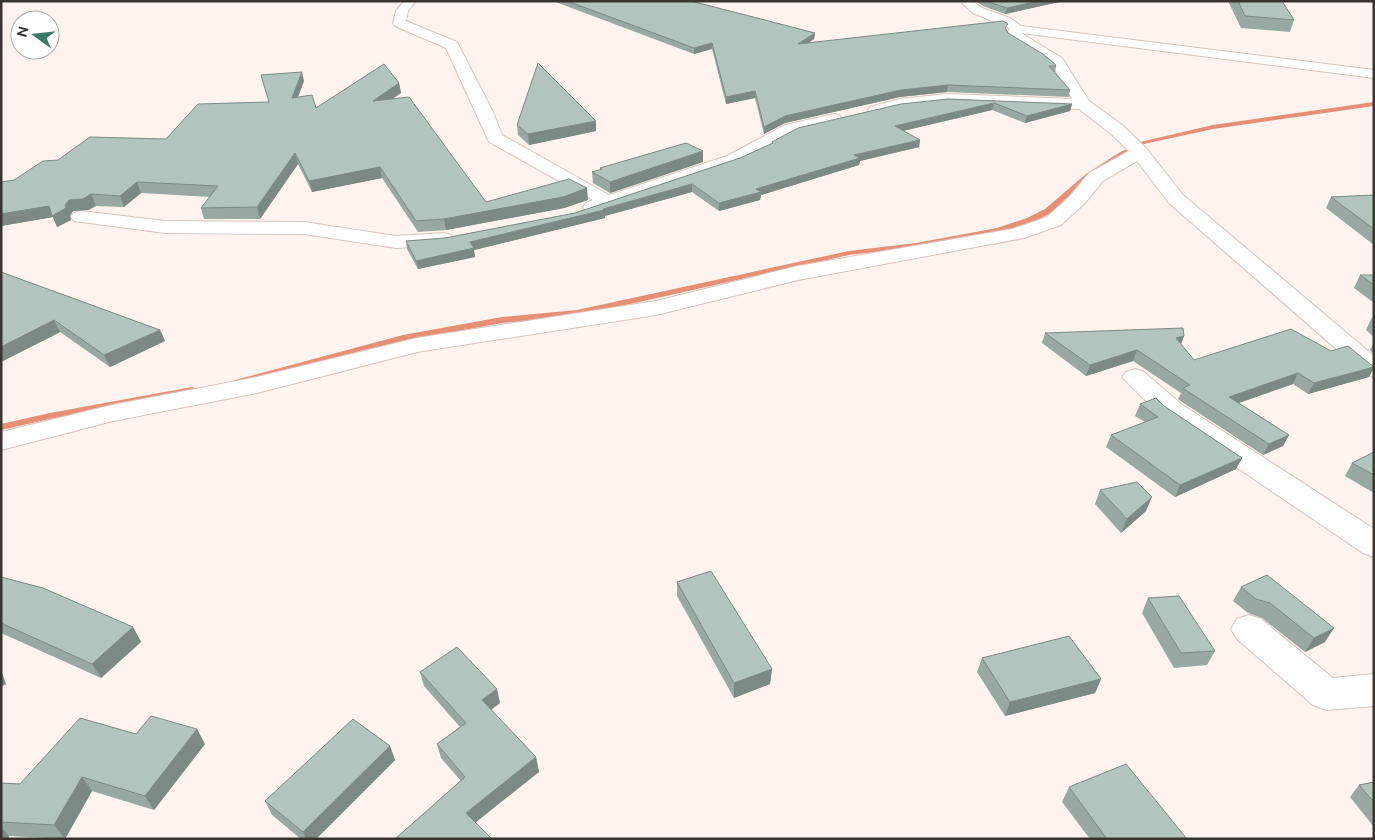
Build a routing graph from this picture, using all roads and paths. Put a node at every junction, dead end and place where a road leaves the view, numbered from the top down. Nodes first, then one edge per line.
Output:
1 (410, 1) edge
2 (966, 1) edge
3 (1017, 29) junction
4 (1374, 74) edge
5 (1083, 104) junction
6 (1135, 148) junction
7 (609, 202) junction
8 (576, 212) edge
9 (81, 217) dead end
10 (465, 235) edge
11 (1374, 369) edge
12 (1135, 377) dead end
13 (1, 441) edge
14 (1374, 544) edge
15 (1249, 629) dead end
16 (1374, 690) edge

1 - 7 street
2 - 3 street
3 - 4 street
3 - 5 street
5 - 6 street
5 - 7 street
6 - 11 street
6 - 13 street
7 - 8 street
9 - 10 street
12 - 14 street
15 - 16 street

